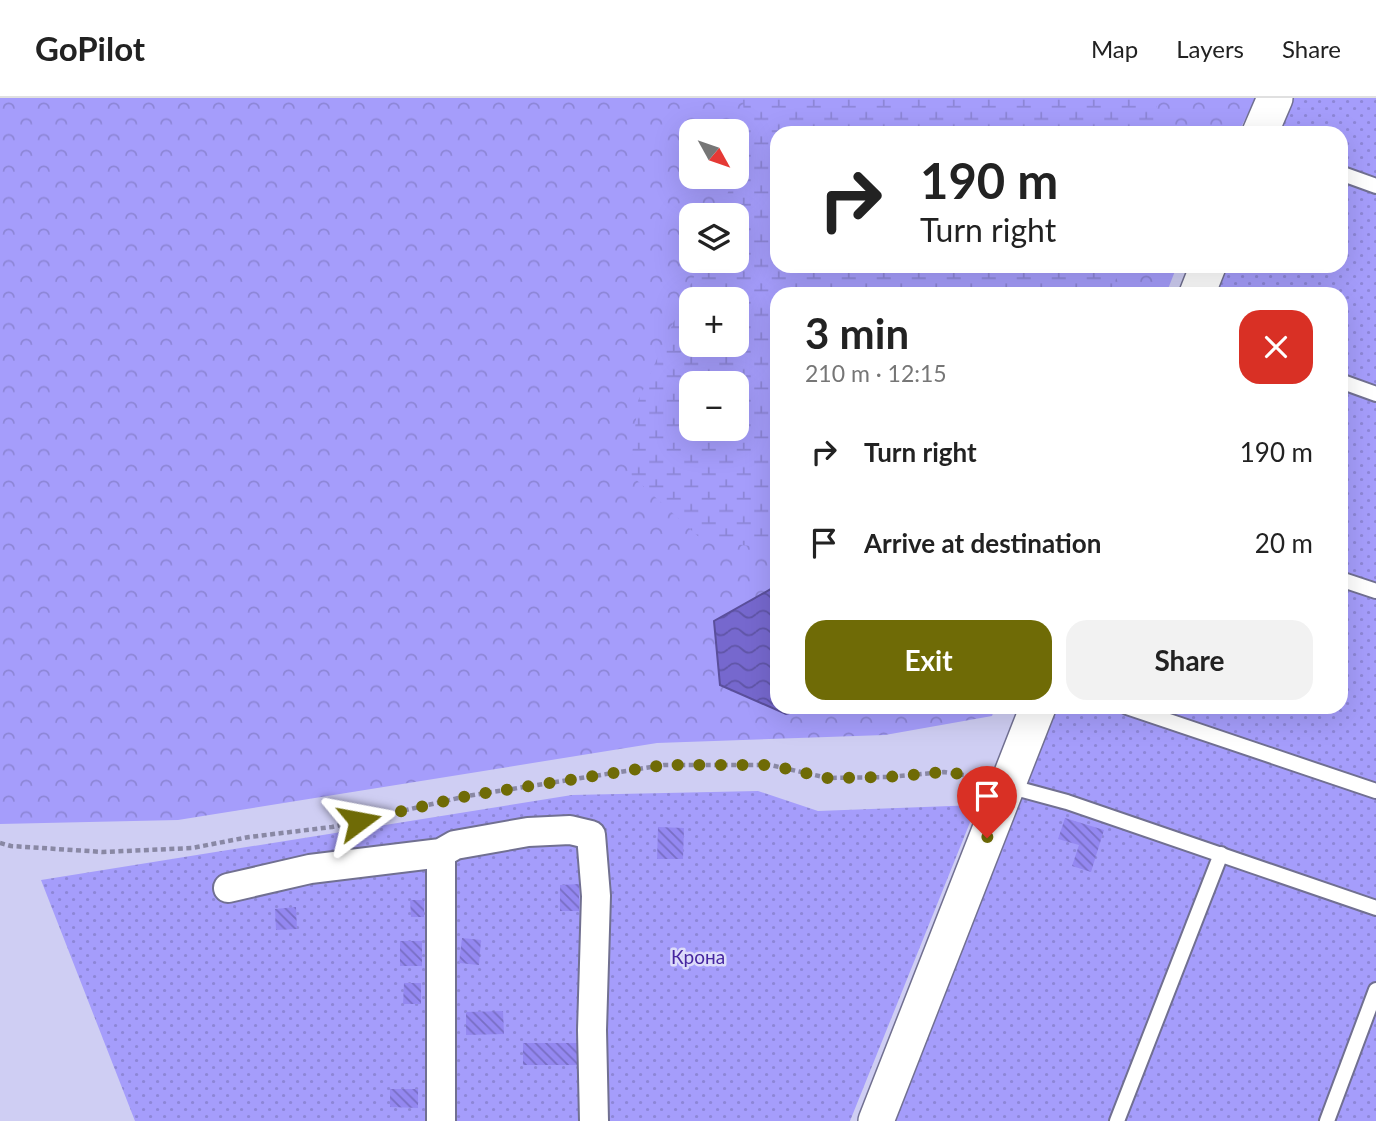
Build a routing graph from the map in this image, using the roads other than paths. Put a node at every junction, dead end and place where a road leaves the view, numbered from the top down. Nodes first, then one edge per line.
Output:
1 (1275, 98) edge
2 (1263, 126) edge
3 (1348, 176) edge
4 (1376, 186) edge
5 (1348, 384) edge
6 (1376, 394) edge
7 (1348, 582) edge
8 (1376, 591) edge
9 (1035, 714) edge
10 (1148, 714) edge
11 (1008, 786) junction
12 (1376, 790) edge
13 (441, 853) junction
14 (1221, 854) junction
15 (228, 888) dead end
16 (1376, 908) edge
17 (1376, 990) edge
18 (441, 1121) edge
19 (594, 1121) edge
20 (876, 1121) edge
21 (1117, 1121) edge
22 (1327, 1121) edge

1 - 2 street
3 - 4 lane
5 - 6 lane
7 - 8 lane
9 - 11 street
10 - 12 lane
11 - 14 lane
11 - 20 street
13 - 15 street
13 - 18 street
13 - 19 street
14 - 16 lane
14 - 21 lane
17 - 22 lane

